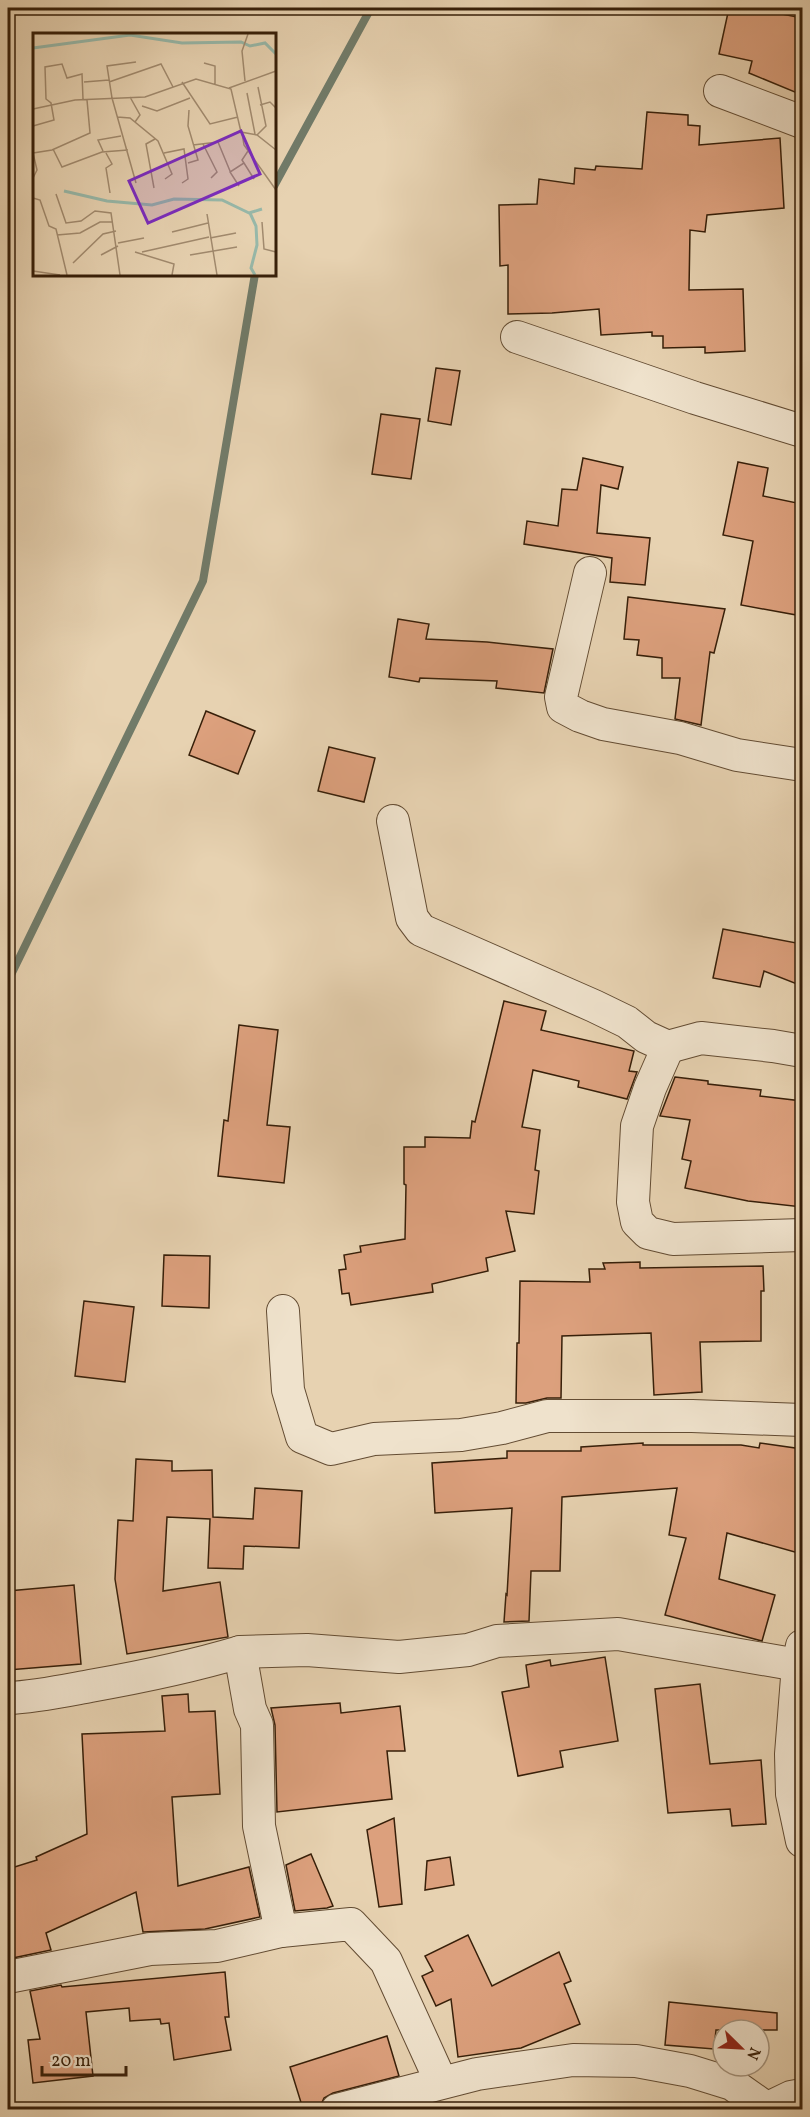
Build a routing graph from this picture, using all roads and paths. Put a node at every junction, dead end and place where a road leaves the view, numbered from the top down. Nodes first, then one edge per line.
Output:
1 (720, 91) dead end
2 (802, 122) edge
3 (517, 337) dead end
4 (802, 431) edge
5 (590, 573) dead end
6 (802, 765) edge
7 (393, 821) dead end
8 (668, 1047) junction
9 (802, 1051) edge
10 (802, 1235) edge
11 (283, 1311) dead end
12 (802, 1420) edge
13 (240, 1652) junction
14 (800, 1655) edge
15 (8, 1698) edge
16 (802, 1841) edge
17 (281, 1931) junction
18 (8, 1977) edge
19 (441, 2082) junction
20 (802, 2095) edge
21 (337, 2109) edge
22 (765, 2109) edge

1 - 2 street
3 - 4 street
5 - 6 street
7 - 8 street
8 - 9 street
8 - 10 street
11 - 12 street
13 - 14 street
13 - 15 street
13 - 17 street
14 - 16 street
17 - 18 street
17 - 19 street
19 - 21 street
19 - 22 street
20 - 22 street

